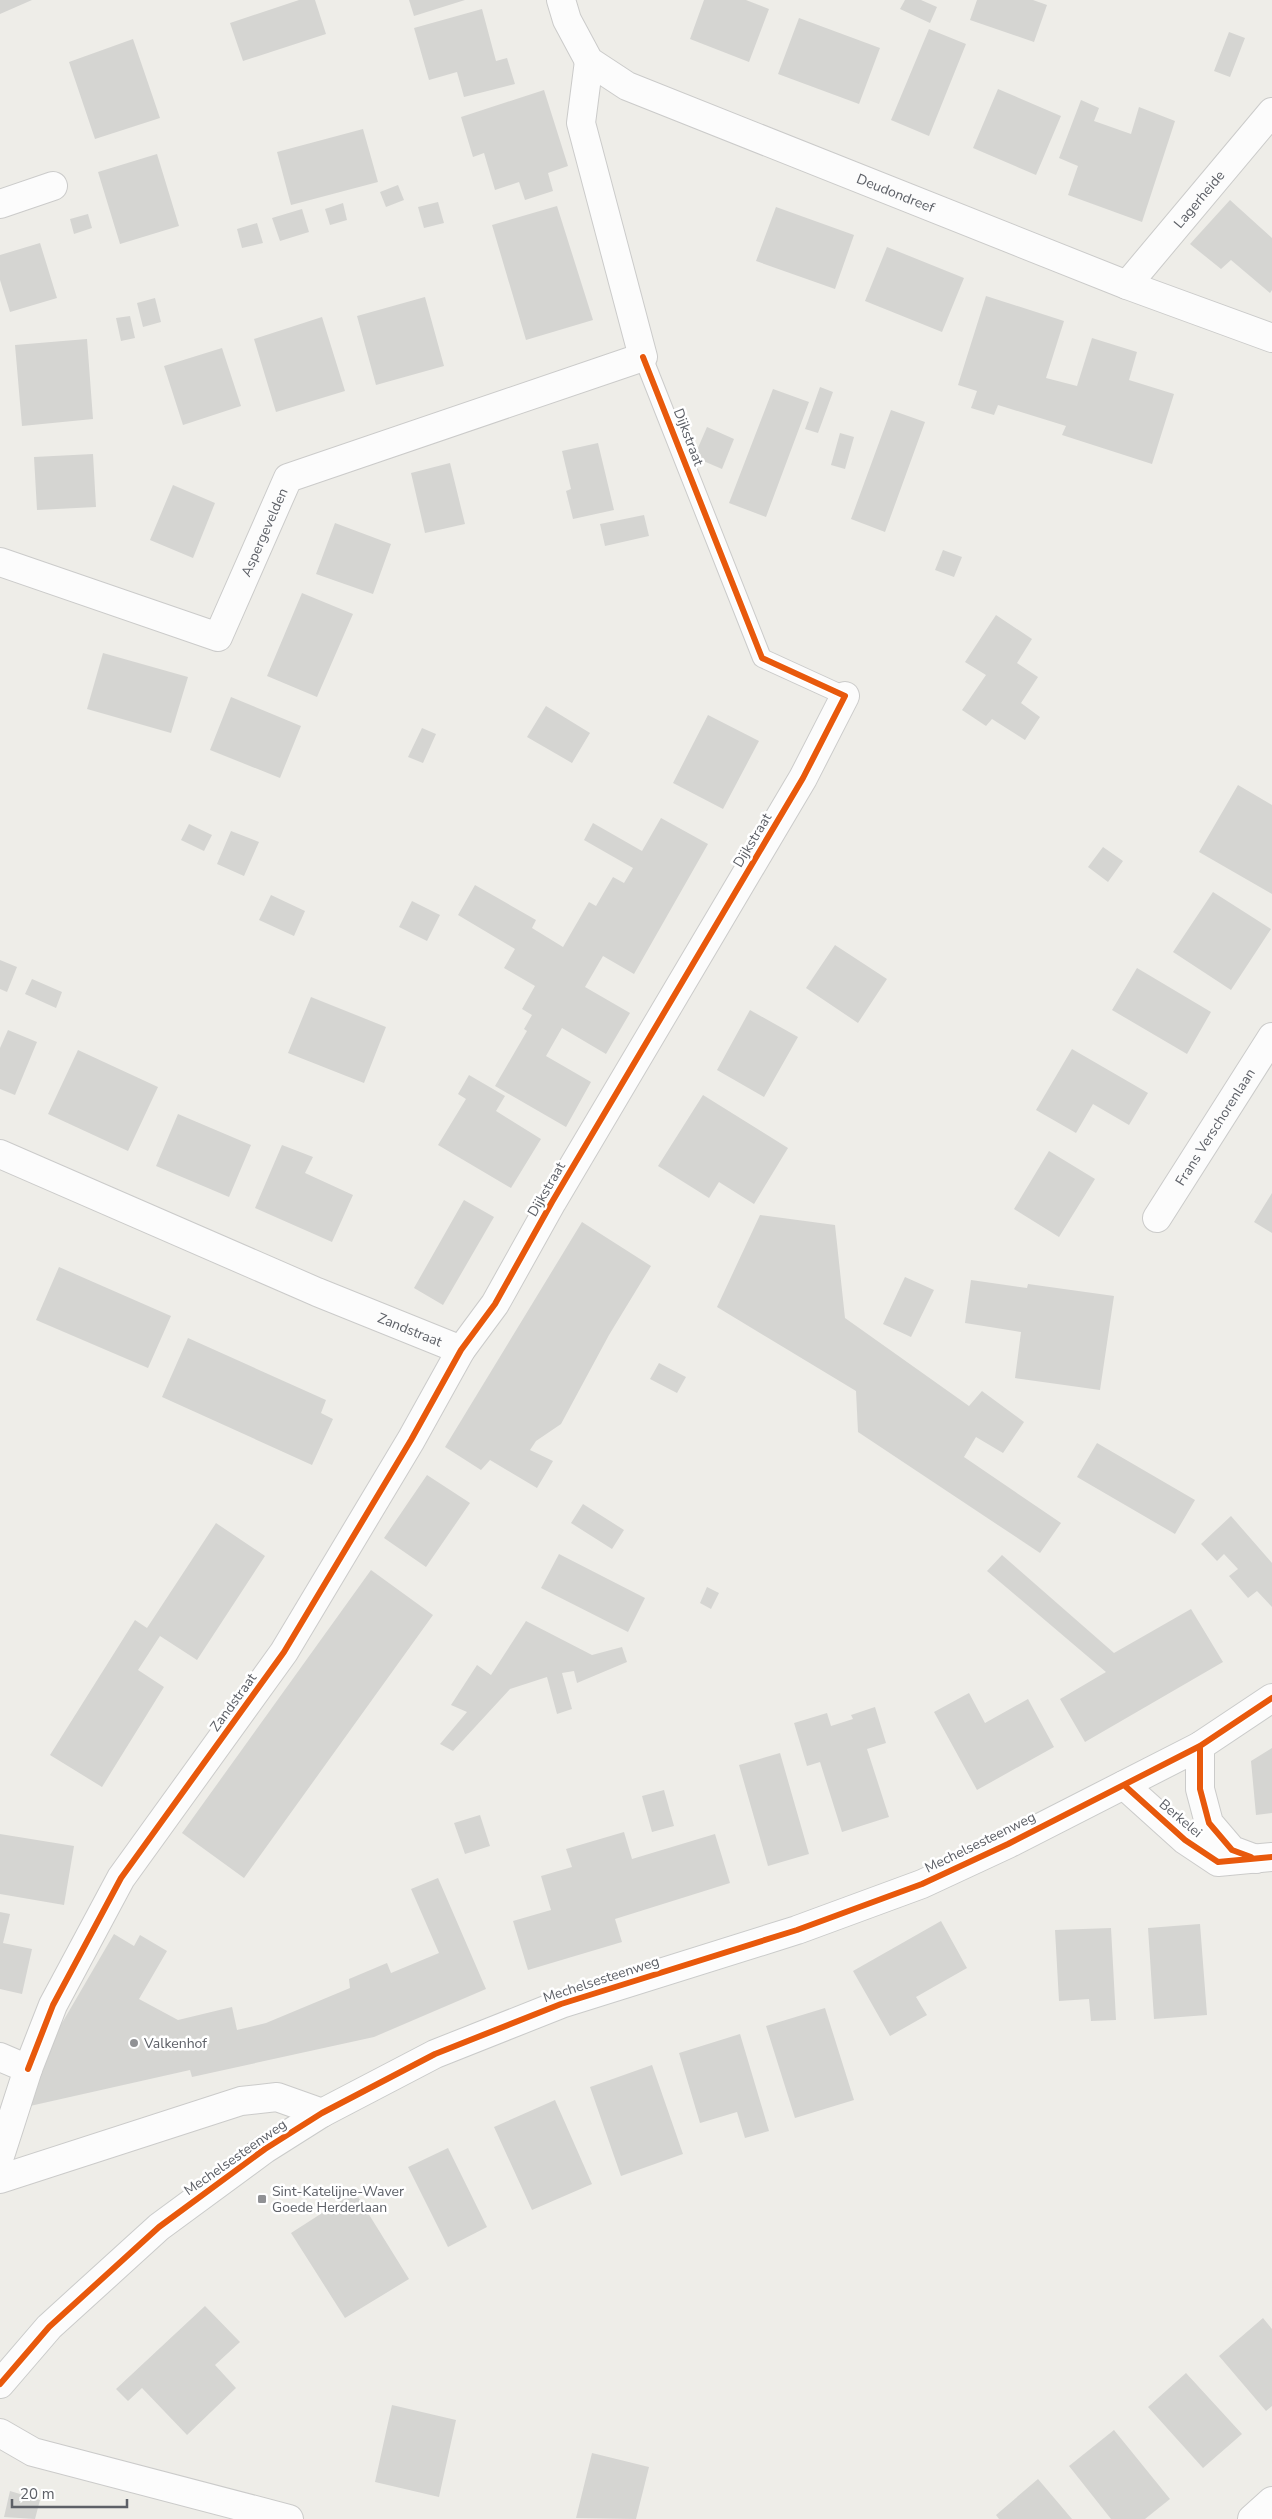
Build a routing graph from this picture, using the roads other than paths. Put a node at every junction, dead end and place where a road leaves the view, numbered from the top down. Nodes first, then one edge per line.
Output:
1 (561, 0) edge
2 (589, 61) junction
3 (1272, 112) edge
4 (53, 186) dead end
5 (0, 204) edge
6 (1126, 285) junction
7 (1272, 338) edge
8 (644, 357) junction
9 (0, 562) edge
10 (845, 696) joint
11 (1272, 1037) edge
12 (0, 1154) edge
13 (1157, 1218) dead end
14 (461, 1350) junction
15 (1272, 1698) edge
16 (1200, 1746) junction
17 (1124, 1785) junction
18 (1264, 1858) edge
19 (0, 2057) edge
20 (28, 2069) junction
21 (322, 2113) junction
22 (0, 2156) edge
23 (0, 2179) edge
24 (0, 2384) edge
25 (0, 2433) edge
26 (1272, 2501) edge
27 (289, 2519) edge
28 (1252, 2519) edge

1 - 2 street, Deudondreef
2 - 6 street, Deudondreef
2 - 8 street, Dijkstraat
3 - 6 street, Lagerheide
4 - 5 street
6 - 7 street, Deudondreef
8 - 9 street, Aspergevelden
8 - 10 lane, Dijkstraat
10 - 14 street, Dijkstraat
11 - 13 street, Frans Verschorenlaan
12 - 14 street, Zandstraat
14 - 20 street, Zandstraat
15 - 16 street, Mechelsesteenweg
16 - 17 street, Mechelsesteenweg
16 - 18 street, Berkelei
17 - 18 street, Berkelei
17 - 21 street, Mechelsesteenweg
19 - 20 street
20 - 22 street, Zandstraat
21 - 23 street, Mechelsesteenweg
21 - 24 street, Mechelsesteenweg
25 - 27 street
26 - 28 street

